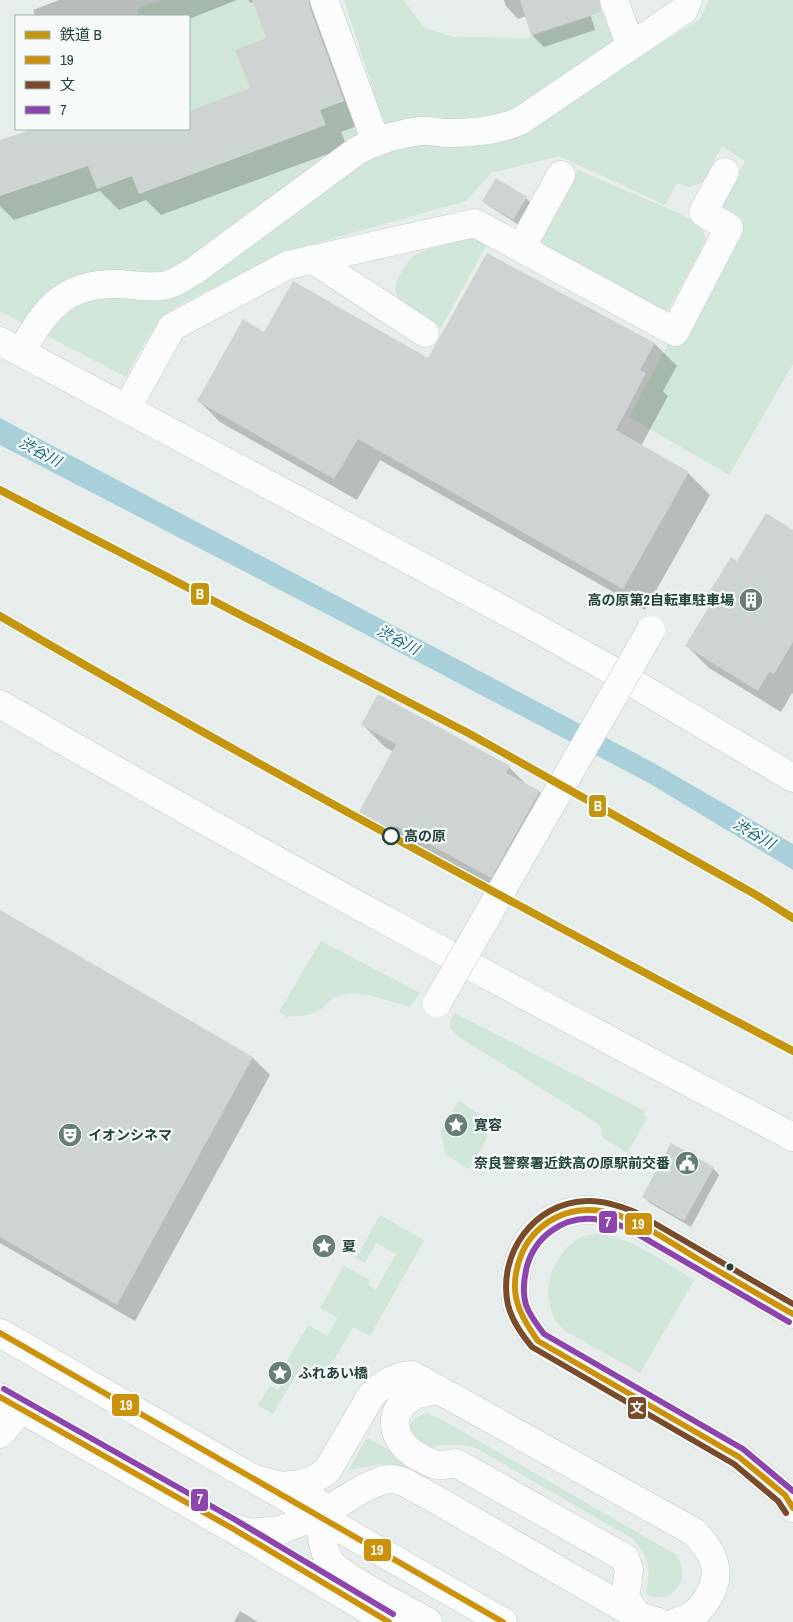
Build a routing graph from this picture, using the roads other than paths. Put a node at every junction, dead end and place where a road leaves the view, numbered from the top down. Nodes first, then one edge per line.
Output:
1 (324, 0) edge
2 (614, 0) edge
3 (688, 0) edge
4 (630, 45) junction
5 (376, 142) junction
6 (725, 172) dead end
7 (561, 175) dead end
8 (521, 248) junction
9 (312, 259) junction
10 (425, 333) dead end
11 (11, 346) edge
12 (127, 408) junction
13 (651, 630) dead end
14 (0, 704) edge
15 (793, 778) edge
16 (437, 1003) dead end
17 (793, 1137) edge
18 (793, 1314) edge
19 (0, 1333) edge
20 (438, 1390) junction
21 (11, 1403) edge
22 (0, 1434) edge
23 (437, 1465) junction
24 (327, 1471) junction
25 (258, 1480) junction
26 (404, 1482) junction
27 (793, 1508) edge
28 (319, 1516) junction
29 (230, 1527) junction
30 (648, 1619) edge
31 (390, 1622) edge
32 (428, 1622) edge
33 (503, 1622) edge
34 (676, 1622) edge

1 - 5 street
2 - 4 street
3 - 4 street
4 - 5 street
5 - 11 street
6 - 8 street
7 - 8 street
8 - 9 street
9 - 10 street
9 - 12 street
11 - 12 street
12 - 15 street
13 - 16 street, bridge
14 - 17 street
18 - 27 street
19 - 25 street
20 - 23 street
20 - 24 street
20 - 34 street
21 - 22 street
21 - 29 street
23 - 26 street
23 - 30 street
24 - 25 street
24 - 28 street
25 - 28 street
26 - 28 street
26 - 30 street
28 - 29 street
28 - 32 street
28 - 33 street
29 - 31 street

